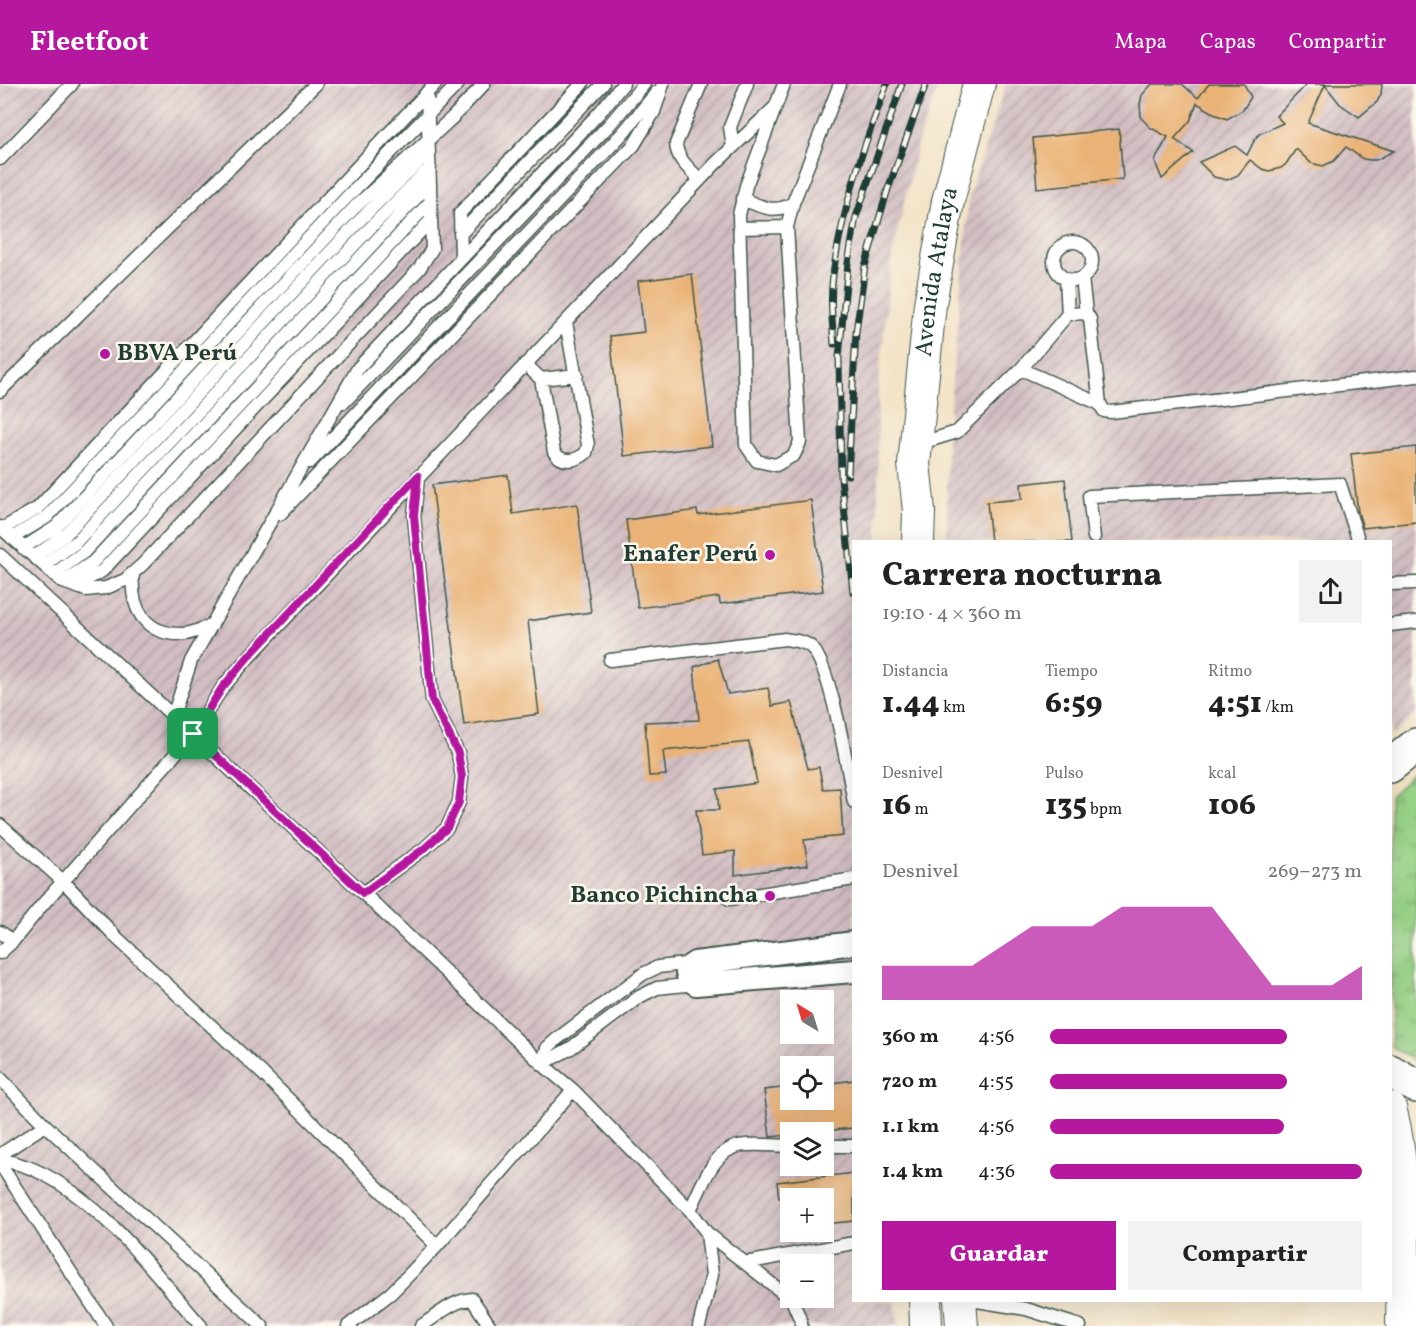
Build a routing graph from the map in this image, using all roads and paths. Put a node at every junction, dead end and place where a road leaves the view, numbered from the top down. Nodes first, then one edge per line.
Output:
1 (72, 84) edge
2 (316, 84) edge
3 (458, 84) edge
4 (484, 84) edge
5 (582, 84) edge
6 (603, 84) edge
7 (623, 84) edge
8 (644, 84) edge
9 (663, 84) edge
10 (701, 84) edge
11 (747, 84) edge
12 (784, 84) edge
13 (840, 84) edge
14 (979, 84) edge
15 (431, 88) edge
16 (774, 108) junction
17 (428, 115) junction
18 (429, 146) junction
19 (733, 147) junction
20 (0, 159) edge
21 (430, 168) junction
22 (700, 180) junction
23 (430, 183) junction
24 (742, 199) junction
25 (431, 201) junction
26 (793, 203) junction
27 (431, 220) junction
28 (787, 227) junction
29 (739, 228) junction
30 (460, 234) junction
31 (461, 258) junction
32 (1082, 278) junction
33 (1066, 279) junction
34 (1086, 313) junction
35 (1068, 314) junction
36 (566, 322) junction
37 (525, 364) junction
38 (1021, 369) junction
39 (577, 375) junction
40 (1416, 376) edge
41 (541, 379) junction
42 (0, 391) edge
43 (1100, 404) junction
44 (331, 416) junction
45 (915, 454) junction
46 (296, 476) junction
47 (418, 476) junction
48 (1, 528) edge
49 (267, 528) junction
50 (1094, 537) dead end
51 (12, 538) junction
52 (898, 540) edge
53 (918, 540) edge
54 (1358, 540) edge
55 (23, 548) junction
56 (0, 555) edge
57 (34, 557) junction
58 (44, 565) junction
59 (132, 573) junction
60 (58, 578) junction
61 (1416, 583) edge
62 (1392, 584) edge
63 (75, 586) junction
64 (1416, 622) edge
65 (212, 625) junction
66 (1392, 625) edge
67 (610, 660) dead end
68 (173, 716) junction
69 (193, 734) junction
70 (1416, 745) edge
71 (1392, 764) edge
72 (852, 792) edge
73 (0, 825) edge
74 (852, 879) edge
75 (64, 882) junction
76 (363, 893) junction
77 (729, 899) dead end
78 (0, 932) edge
79 (13, 941) junction
80 (852, 943) edge
81 (805, 949) junction
82 (0, 953) edge
83 (852, 971) edge
84 (696, 974) junction
85 (808, 975) junction
86 (542, 1064) junction
87 (1392, 1072) edge
88 (0, 1078) edge
89 (1416, 1086) edge
90 (573, 1090) junction
91 (1392, 1118) edge
92 (45, 1125) junction
93 (780, 1146) edge
94 (834, 1146) edge
95 (852, 1146) edge
96 (0, 1157) edge
97 (0, 1164) edge
98 (690, 1210) junction
99 (707, 1233) junction
100 (852, 1244) edge
101 (436, 1246) junction
102 (745, 1263) junction
103 (1397, 1264) edge
104 (925, 1302) edge
105 (960, 1302) edge
106 (983, 1302) edge
107 (106, 1326) edge
108 (201, 1326) edge
109 (262, 1326) edge
110 (348, 1326) edge
111 (422, 1326) edge
112 (490, 1326) edge
113 (699, 1326) edge
114 (801, 1326) edge
115 (926, 1326) edge
116 (962, 1326) edge
117 (1080, 1326) edge
118 (1402, 1326) edge

1 - 20 lane
2 - 42 lane
3 - 17 lane
4 - 18 lane
5 - 30 lane
6 - 30 lane
7 - 31 lane
8 - 44 lane
9 - 46 lane
9 - 49 lane
10 - 22 lane
11 - 19 lane
12 - 16 lane
13 - 26 lane
14 - 45 main road, Avenida Atalaya
15 - 17 lane
15 - 48 lane
16 - 19 lane
16 - 24 lane
17 - 18 lane
17 - 51 lane
18 - 21 lane
18 - 55 lane
18 - 57 lane
19 - 22 lane
21 - 23 lane
21 - 58 lane
22 - 36 lane
23 - 25 lane
23 - 60 lane
24 - 26 lane
24 - 29 lane
25 - 27 lane
25 - 60 lane
26 - 28 lane
27 - 59 lane
27 - 63 lane
28 - 29 lane
28 - 29 lane
30 - 31 lane
31 - 44 lane
32 - 33 lane
32 - 33 lane
32 - 34 lane
33 - 35 lane
34 - 35 lane
34 - 43 lane
35 - 38 lane
36 - 37 lane
36 - 39 lane
37 - 41 lane
37 - 47 lane
38 - 43 lane
38 - 45 lane
39 - 41 lane
39 - 41 lane
40 - 43 lane
44 - 46 lane
45 - 52 main road, Avenida Atalaya
45 - 53 main road, Avenida Atalaya
46 - 49 lane
47 - 69 lane
47 - 76 lane
48 - 51 lane
49 - 65 lane
50 - 54 lane
51 - 55 lane
55 - 57 lane
56 - 68 lane
57 - 58 lane
58 - 60 lane
59 - 63 lane
59 - 65 lane
60 - 63 lane
61 - 62 lane
64 - 66 lane
65 - 68 lane
67 - 72 lane
68 - 69 lane
69 - 75 lane
69 - 76 lane
70 - 71 main road
73 - 75 lane
74 - 77 lane
75 - 79 lane
75 - 101 lane
76 - 86 lane
78 - 79 lane
79 - 82 lane
80 - 81 street
81 - 84 street
81 - 85 street
83 - 85 street
84 - 85 street
84 - 86 lane
84 - 86 lane
86 - 90 lane
87 - 89 main road
88 - 92 lane
90 - 98 lane
90 - 101 lane
91 - 103 main road
92 - 96 lane
92 - 109 lane
93 - 98 lane
94 - 95 lane
96 - 108 lane
97 - 107 lane
98 - 99 lane
99 - 102 lane
99 - 113 lane
100 - 102 lane
101 - 110 lane
102 - 114 lane
103 - 118 main road
104 - 115 main road
105 - 116 main road
106 - 117 lane
111 - 112 lane

